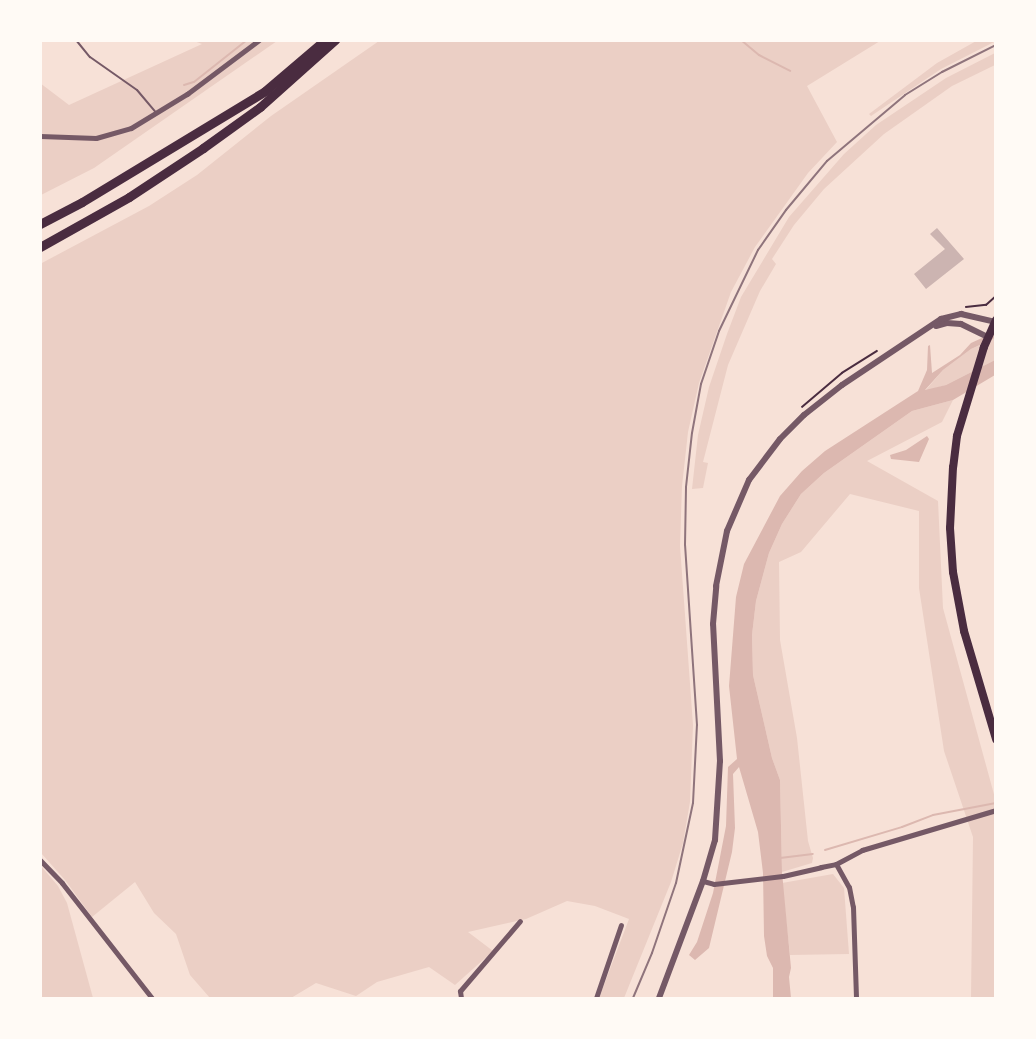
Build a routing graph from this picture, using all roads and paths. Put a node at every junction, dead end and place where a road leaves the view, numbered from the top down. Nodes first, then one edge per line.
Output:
1 (76, 40) edge
2 (259, 40) edge
3 (325, 40) edge
4 (335, 40) edge
5 (156, 113) junction
6 (40, 136) edge
7 (40, 224) edge
8 (40, 247) edge
9 (995, 321) edge
10 (932, 327) junction
11 (988, 337) junction
12 (855, 365) dead end
13 (837, 377) dead end
14 (996, 739) edge
15 (996, 810) edge
16 (40, 860) edge
17 (836, 864) junction
18 (703, 881) junction
19 (520, 921) dead end
20 (621, 925) dead end
21 (152, 999) edge
22 (461, 999) edge
23 (596, 999) edge
24 (659, 999) edge
25 (856, 999) edge

1 - 5 lane
2 - 5 street
3 - 7 highway
4 - 8 highway
5 - 6 street
9 - 10 street
9 - 11 main road
10 - 11 street
10 - 18 street
11 - 14 main road
12 - 13 path
15 - 17 street
16 - 21 street
17 - 18 street
17 - 25 street
18 - 24 street
19 - 22 street
20 - 23 street

